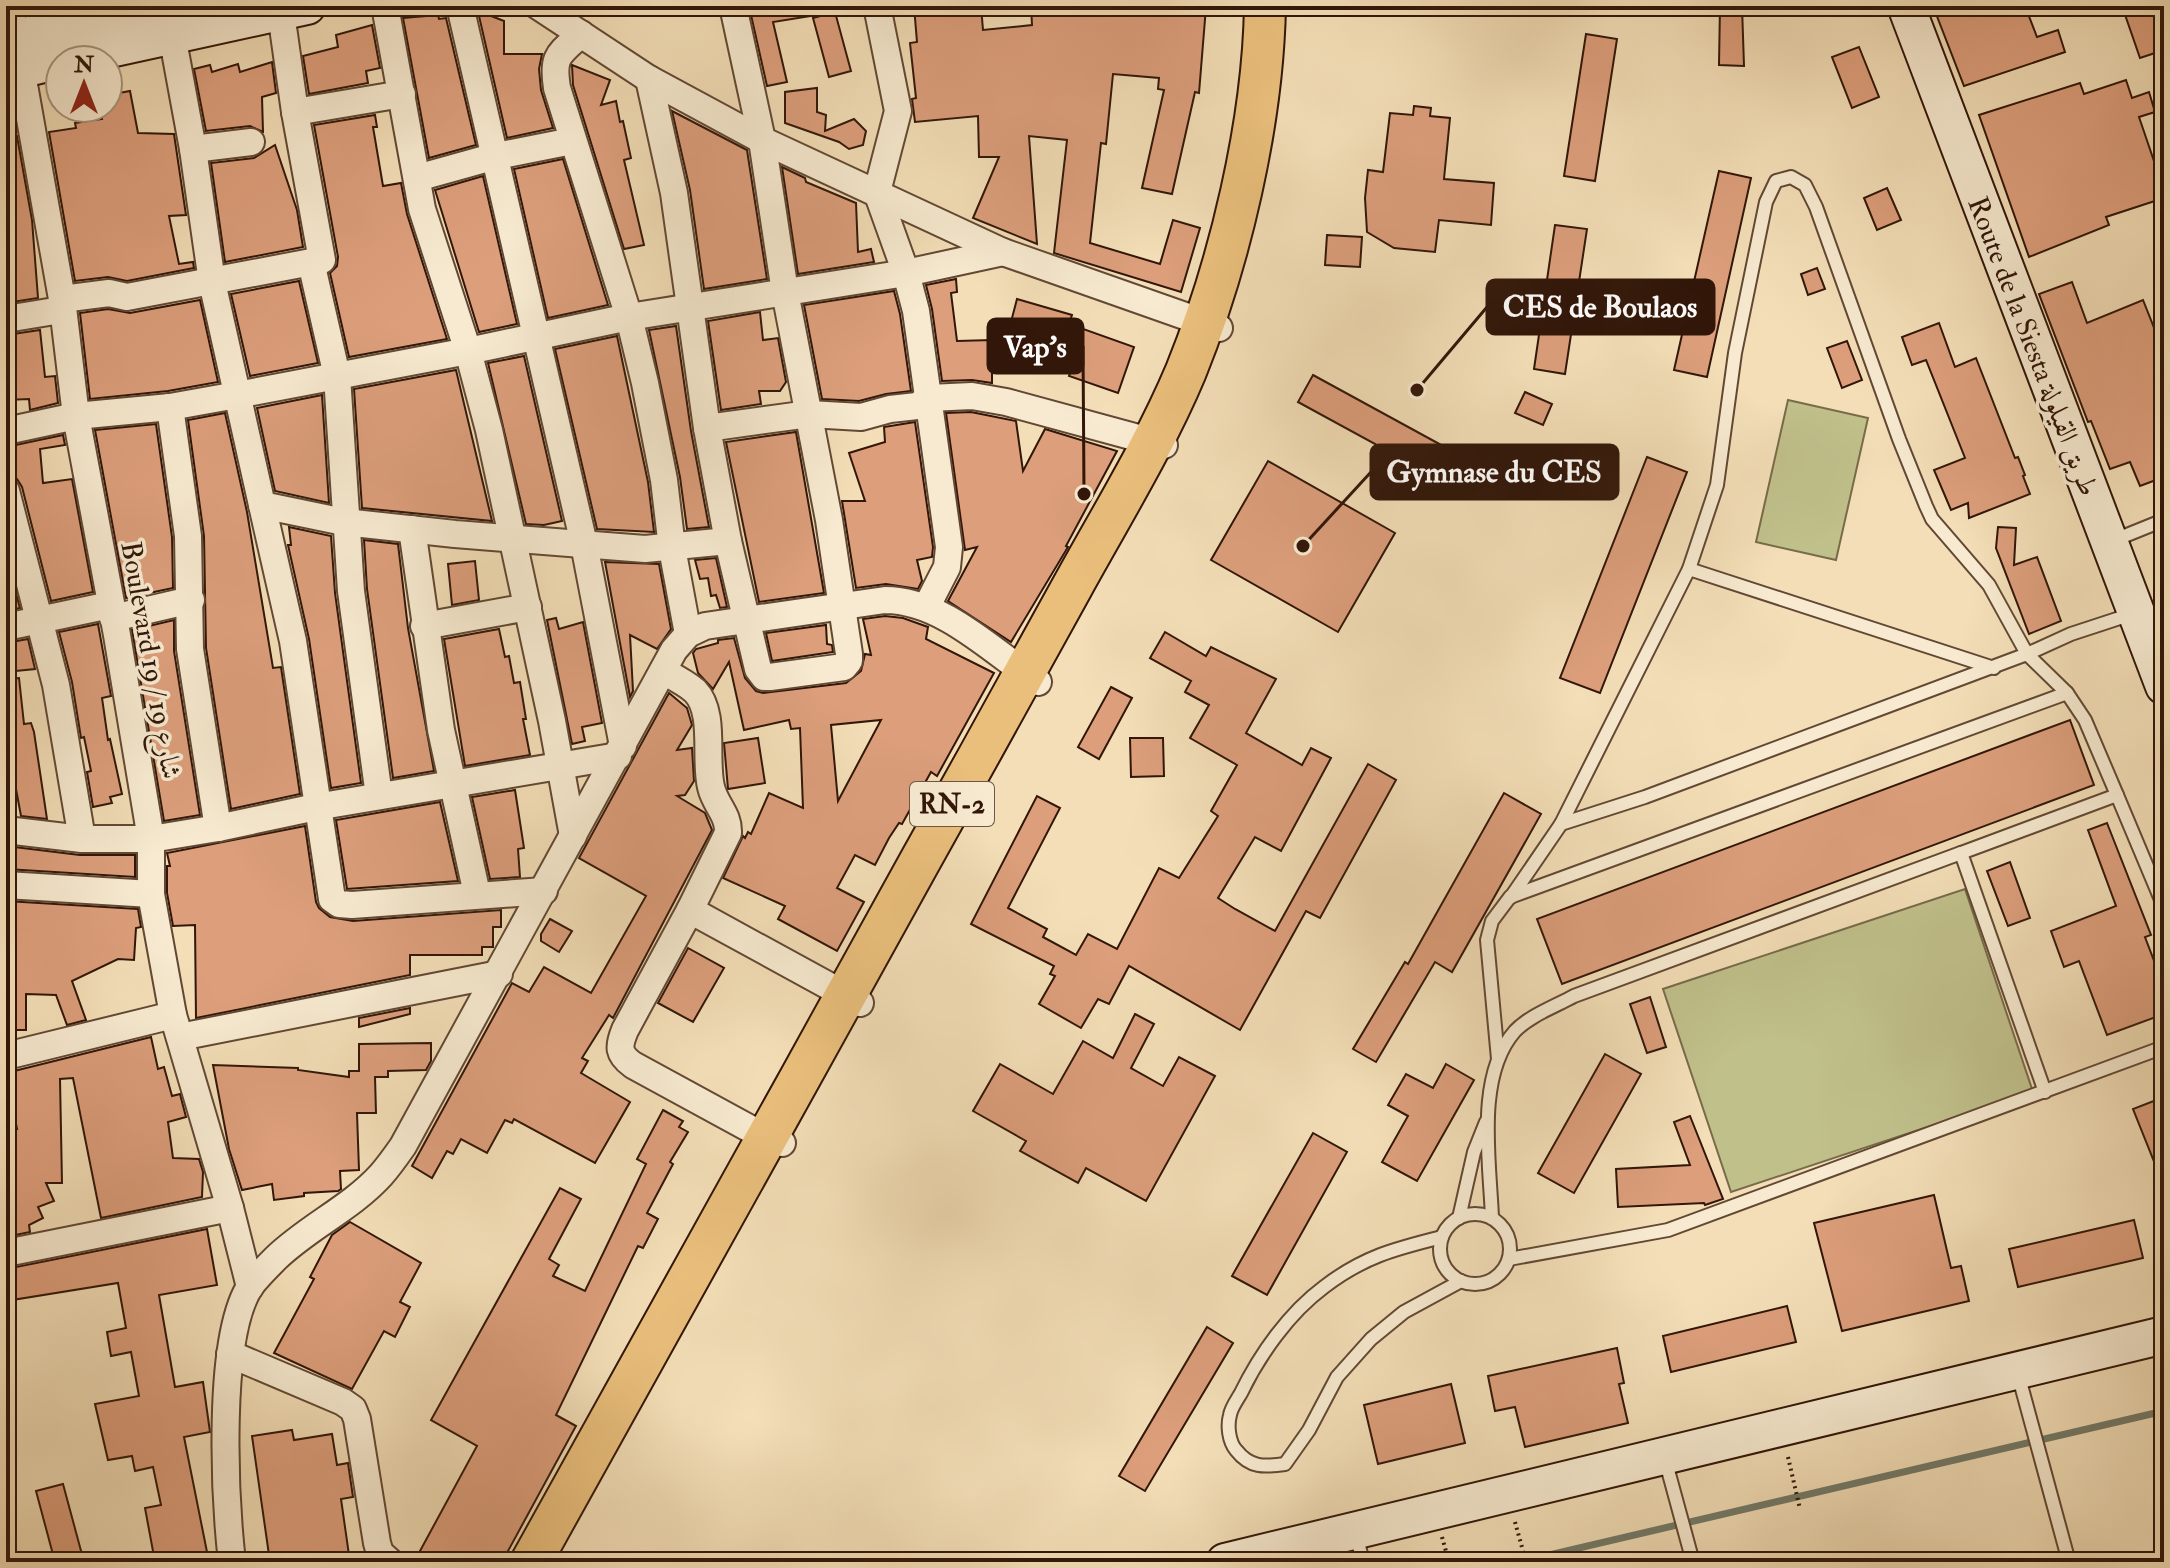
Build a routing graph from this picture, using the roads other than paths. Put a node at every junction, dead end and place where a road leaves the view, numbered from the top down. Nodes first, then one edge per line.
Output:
1 (385, 6) edge
2 (460, 6) edge
3 (538, 6) edge
4 (733, 6) edge
5 (877, 6) edge
6 (1265, 6) edge
7 (1284, 6) edge
8 (1906, 6) edge
9 (289, 8) edge
10 (77, 15) edge
11 (166, 20) edge
12 (581, 34) junction
13 (102, 44) edge
14 (12, 45) edge
15 (44, 55) edge
16 (649, 79) junction
17 (402, 94) junction
18 (295, 112) junction
19 (762, 140) junction
20 (572, 141) junction
21 (251, 142) dead end
22 (193, 149) junction
23 (496, 156) junction
24 (417, 178) junction
25 (877, 192) junction
26 (1003, 252) junction
27 (311, 262) junction
28 (906, 273) junction
29 (212, 282) junction
30 (785, 292) junction
31 (62, 304) junction
32 (690, 308) junction
33 (629, 317) junction
34 (6, 319) edge
35 (1213, 326) junction
36 (536, 336) junction
37 (468, 351) junction
38 (337, 376) junction
39 (237, 395) junction
40 (929, 398) junction
41 (170, 407) junction
42 (809, 414) junction
43 (76, 416) junction
44 (707, 428) junction
45 (6, 431) edge
46 (1161, 444) junction
47 (6, 491) edge
48 (262, 505) junction
49 (2164, 520) edge
50 (344, 522) junction
51 (412, 529) junction
52 (513, 539) junction
53 (728, 541) junction
54 (2109, 542) junction
55 (584, 544) junction
56 (672, 548) junction
57 (1689, 569) junction
58 (191, 600) junction
59 (840, 606) junction
60 (927, 606) junction
61 (528, 607) junction
62 (111, 612) junction
63 (2136, 613) junction
64 (746, 619) junction
65 (41, 621) junction
66 (424, 626) junction
67 (6, 627) edge
68 (688, 634) junction
69 (2027, 654) junction
70 (1994, 668) junction
71 (663, 671) junction
72 (1033, 679) junction
73 (2164, 686) edge
74 (2067, 693) junction
75 (620, 751) junction
76 (561, 767) junction
77 (453, 786) junction
78 (2117, 795) junction
79 (379, 796) junction
80 (6, 797) edge
81 (316, 807) junction
82 (1561, 824) junction
83 (218, 828) junction
84 (8, 830) edge
85 (573, 836) junction
86 (82, 839) junction
87 (151, 839) junction
88 (1961, 853) junction
89 (6, 885) edge
90 (544, 891) junction
91 (151, 894) junction
92 (477, 894) junction
93 (1510, 897) junction
94 (2164, 907) edge
95 (690, 910) junction
96 (499, 974) junction
97 (854, 1000) junction
98 (177, 1026) junction
99 (2164, 1047) edge
100 (6, 1056) edge
101 (1498, 1059) junction
102 (2045, 1092) junction
103 (1488, 1119) junction
104 (776, 1141) junction
105 (230, 1208) junction
106 (1459, 1218) junction
107 (1492, 1218) junction
108 (1442, 1237) junction
109 (6, 1253) edge
110 (1509, 1259) junction
111 (1461, 1281) junction
112 (250, 1287) junction
113 (2164, 1335) edge
114 (230, 1354) junction
115 (2018, 1371) junction
116 (1665, 1456) junction
117 (1359, 1546) edge
118 (232, 1562) edge
119 (390, 1562) edge
120 (531, 1562) edge
121 (555, 1562) edge
122 (1225, 1562) edge
123 (1693, 1562) edge
124 (2069, 1562) edge

1 - 17 street
2 - 23 street
3 - 12 street
4 - 19 street
5 - 25 street
6 - 35 main road, RN-2
7 - 35 main road, RN-2
8 - 54 main road, Route de la Siesta طريق القيلولة
9 - 11 main road
9 - 18 street
10 - 11 main road
10 - 14 main road
11 - 13 main road
11 - 22 street
12 - 16 street
12 - 20 street
14 - 15 main road
14 - 31 street, Boulevard 19 / شارع 19
16 - 19 street
16 - 32 street
17 - 18 street
17 - 24 street
18 - 27 street
19 - 25 street
19 - 30 street
20 - 23 street
20 - 33 street
21 - 22 street
22 - 29 street
23 - 24 street
23 - 36 street
24 - 37 street
25 - 26 street
25 - 28 street
26 - 28 street
26 - 35 street
27 - 29 street
27 - 38 street
28 - 30 street
28 - 40 street
29 - 31 street
29 - 39 street
30 - 32 street
30 - 42 street
31 - 34 street
31 - 43 street, Boulevard 19 / شارع 19
32 - 33 street
32 - 44 street
33 - 36 street
33 - 56 street
35 - 46 main road, RN-2
36 - 37 street
36 - 55 street
37 - 38 street
37 - 52 street
38 - 39 street
38 - 50 street
39 - 41 street
39 - 48 street
40 - 42 street
40 - 46 street
40 - 60 street
41 - 43 street
41 - 58 street
42 - 44 street
42 - 59 street
43 - 45 street
43 - 62 street, Boulevard 19 / شارع 19
44 - 53 street
46 - 72 main road, RN-2
47 - 65 street
48 - 50 street
48 - 81 street
49 - 54 lane
50 - 51 street
50 - 79 street
51 - 52 street
51 - 66 street
52 - 55 street
52 - 61 street
53 - 56 street
53 - 64 street
54 - 63 main road, Route de la Siesta طريق القيلولة
55 - 56 street
55 - 75 street
56 - 68 street
57 - 69 lane
57 - 70 lane
57 - 82 lane
58 - 62 street
58 - 83 street
59 - 60 street
59 - 64 street
59 - 64 street
60 - 72 street
61 - 66 street
61 - 76 street
62 - 65 street
62 - 87 street, Boulevard 19 / شارع 19
63 - 69 lane
63 - 73 main road, Route de la Siesta طريق القيلولة
64 - 68 street
65 - 67 street
65 - 86 street
66 - 77 street
68 - 71 street
69 - 70 lane
69 - 74 lane
70 - 82 lane
71 - 75 street
71 - 95 street
72 - 97 main road, RN-2
74 - 78 lane
74 - 93 lane
75 - 76 street
75 - 85 street
76 - 77 street
76 - 85 street
77 - 79 street
77 - 92 street
78 - 88 lane
78 - 94 lane
79 - 81 street
80 - 84 lane
81 - 83 street
81 - 92 street
82 - 93 lane
83 - 87 street
84 - 86 street
85 - 90 street
86 - 87 street
87 - 91 street, Boulevard 19 / شارع 19
88 - 101 lane
88 - 102 lane
89 - 91 street
90 - 92 street
90 - 96 street
91 - 98 street, Boulevard 19 / شارع 19
93 - 101 lane
95 - 97 street
95 - 104 street
96 - 98 street
96 - 112 street
97 - 104 main road, RN-2
98 - 100 street
98 - 105 street, Boulevard 19 / شارع 19
99 - 102 lane
101 - 103 lane
102 - 110 lane
103 - 106 lane
103 - 107 lane
104 - 120 main road, RN-2
104 - 121 main road, RN-2
105 - 109 street
105 - 112 street, Boulevard 19 / شارع 19
106 - 107 lane
106 - 108 lane
107 - 110 lane
108 - 111 lane
108 - 111 lane
110 - 111 lane
112 - 114 street
113 - 115 main road
114 - 118 street
114 - 119 street
115 - 116 main road
115 - 124 lane
116 - 117 main road
116 - 123 lane
117 - 122 main road

